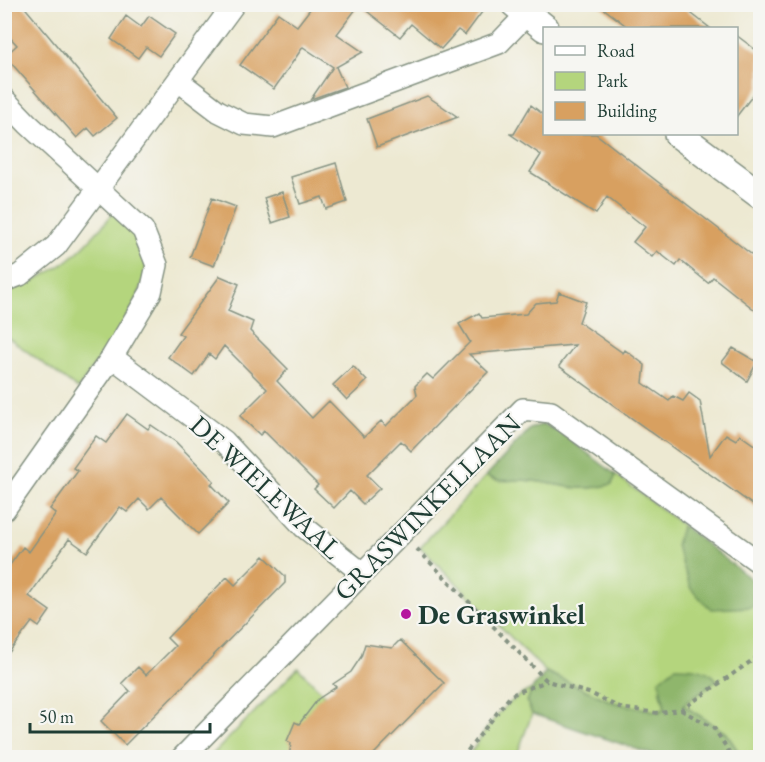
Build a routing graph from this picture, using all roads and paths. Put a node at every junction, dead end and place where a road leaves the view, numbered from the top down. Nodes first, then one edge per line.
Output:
1 (234, 4) edge
2 (529, 16) edge
3 (180, 82) junction
4 (4, 99) edge
5 (679, 135) edge
6 (100, 188) junction
7 (760, 195) edge
8 (4, 280) edge
9 (112, 357) junction
10 (4, 510) edge
11 (402, 533) junction
12 (760, 563) edge
13 (362, 573) junction
14 (760, 655) edge
15 (548, 681) junction
16 (681, 710) junction
17 (182, 758) edge
18 (462, 758) edge
19 (733, 758) edge

1 - 3 street
2 - 3 street
3 - 6 street
4 - 6 street
5 - 7 street
6 - 8 street
6 - 9 street
9 - 10 street
9 - 13 street, DE WIELEWAAL
11 - 12 street, GRASWINKELLAAN
11 - 13 street, GRASWINKELLAAN
11 - 15 path
13 - 17 street, GRASWINKELLAAN
14 - 16 path
15 - 16 path
15 - 18 path
16 - 19 path

